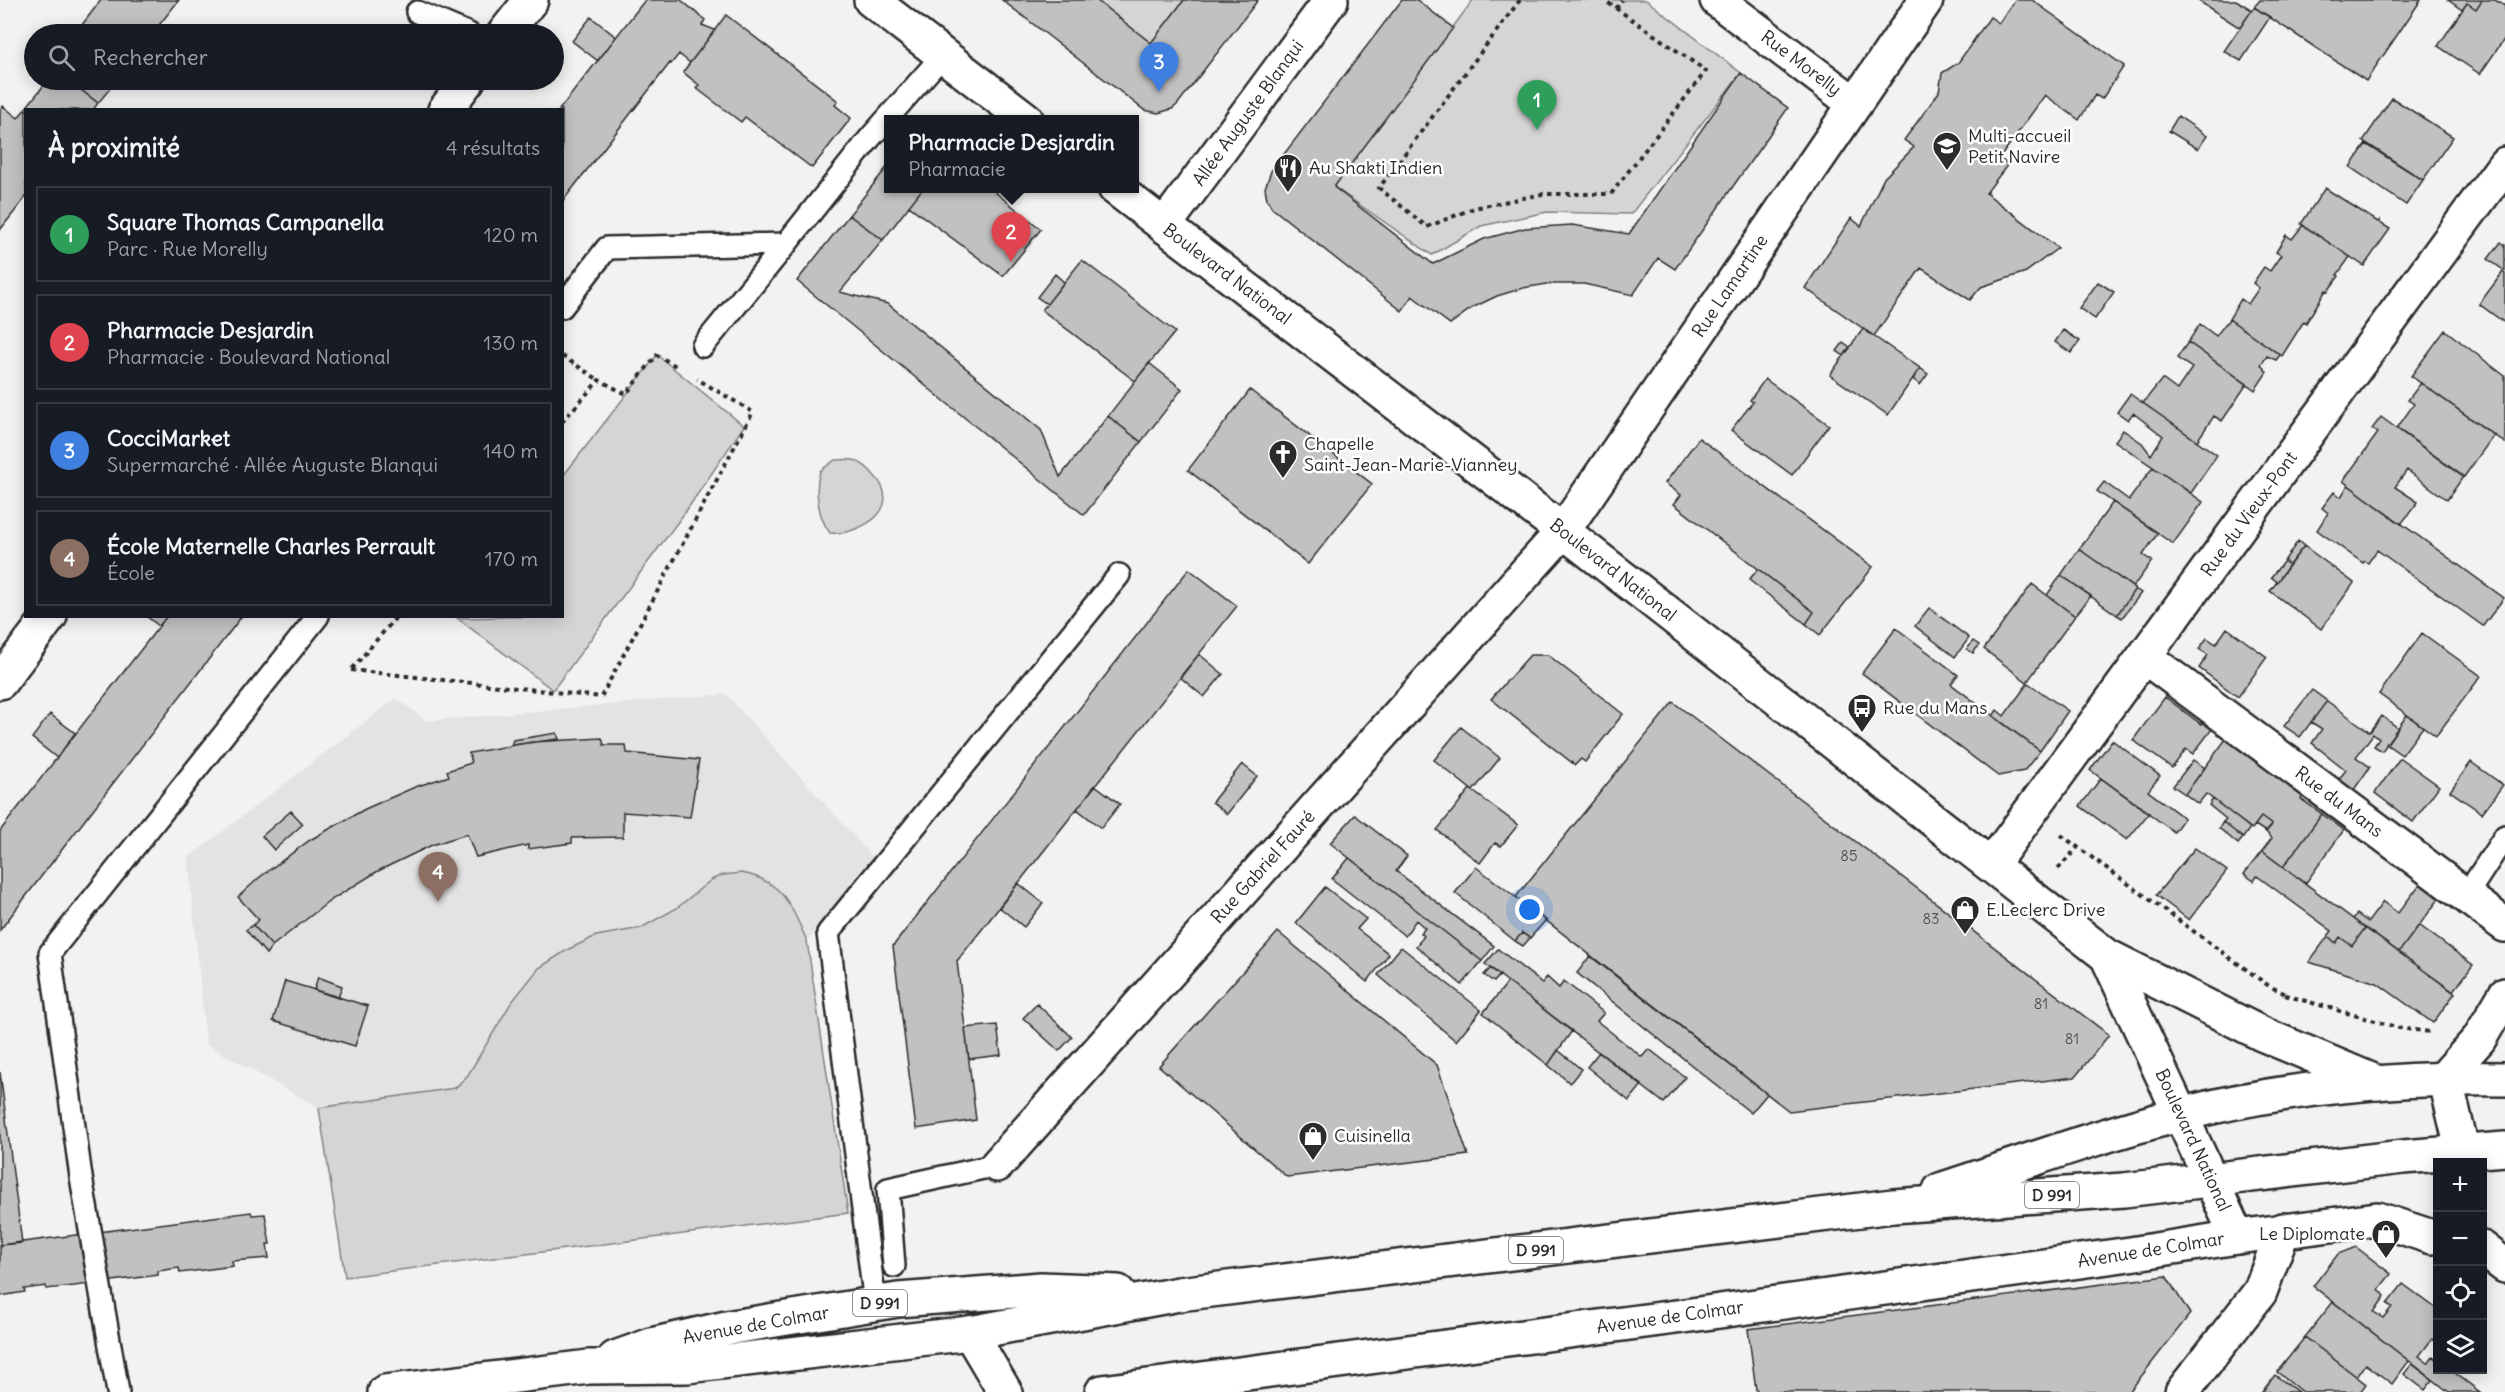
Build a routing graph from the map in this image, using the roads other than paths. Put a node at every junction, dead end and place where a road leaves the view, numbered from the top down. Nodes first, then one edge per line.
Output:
1 (531, 0) edge
2 (871, 0) edge
3 (1331, 0) edge
4 (1717, 0) edge
5 (1926, 0) edge
6 (417, 12) dead end
7 (445, 24) edge
8 (512, 24) edge
9 (943, 55) junction
10 (460, 90) edge
11 (1855, 104) junction
12 (447, 108) edge
13 (890, 115) edge
14 (1020, 115) edge
15 (884, 122) edge
16 (2505, 164) edge
17 (1120, 193) edge
18 (1164, 226) junction
19 (786, 244) junction
20 (564, 304) edge
21 (703, 346) dead end
22 (1563, 531) junction
23 (1530, 569) joint
24 (1119, 575) dead end
25 (48, 618) edge
26 (316, 618) edge
27 (2145, 657) junction
28 (0, 682) edge
29 (2505, 836) edge
30 (1992, 864) junction
31 (2466, 896) junction
32 (2505, 925) edge
33 (2107, 956) junction
34 (2505, 995) edge
35 (2445, 1077) junction
36 (2505, 1078) edge
37 (2378, 1083) junction
38 (2181, 1114) junction
39 (2505, 1149) edge
40 (2464, 1157) edge
41 (997, 1165) joint
42 (2210, 1178) junction
43 (1893, 1206) junction
44 (2283, 1230) junction
45 (2237, 1237) junction
46 (2433, 1237) edge
47 (2487, 1252) edge
48 (894, 1266) dead end
49 (2505, 1266) edge
50 (1179, 1294) junction
51 (875, 1304) junction
52 (970, 1333) junction
53 (589, 1367) junction
54 (1106, 1391) edge
55 (118, 1392) edge
56 (385, 1392) edge
57 (1005, 1392) edge
58 (2182, 1392) edge

1 - 8 street
2 - 9 street
3 - 18 street, Allée Auguste Blanqui
4 - 11 street, Rue Morelly
5 - 11 street, Rue Lamartine
6 - 7 lane
9 - 13 lane
9 - 14 street
10 - 12 street
11 - 22 street, Rue Lamartine
15 - 19 lane
16 - 27 street, Rue du Vieux-Pont
17 - 18 street, Boulevard National
18 - 22 street, Boulevard National
19 - 20 lane
19 - 21 lane
22 - 23 street, Rue Lamartine
22 - 30 street, Boulevard National
23 - 41 street, Rue Gabriel Fauré
24 - 51 lane
25 - 28 street
26 - 55 lane
27 - 30 street, Rue du Vieux-Pont
27 - 31 street, Rue du Mans
29 - 31 lane
30 - 33 street, Boulevard National
31 - 32 street, Rue du Mans
33 - 37 street, Boulevard National
33 - 38 street, Boulevard National
34 - 35 street
35 - 36 street, D 991
35 - 37 street, D 991
35 - 40 street
37 - 38 street, Avenue de Colmar / D 991
38 - 42 street, Boulevard National
38 - 43 street, Avenue de Colmar / D 991
39 - 40 street, D 991
40 - 42 street, Avenue de Colmar / D 991
41 - 48 lane
42 - 43 street, Avenue de Colmar / D 991
42 - 45 street, Boulevard National
43 - 50 street, Avenue de Colmar / D 991
44 - 45 street
44 - 46 street
44 - 58 street
45 - 54 street, Avenue de Colmar
47 - 49 street
50 - 51 street, Avenue de Colmar / D 991
50 - 52 street, Avenue de Colmar / D 991
51 - 53 street, Avenue de Colmar / D 991
52 - 53 street, Avenue de Colmar / D 991
52 - 57 street
53 - 56 street, Avenue de Colmar / D 991

